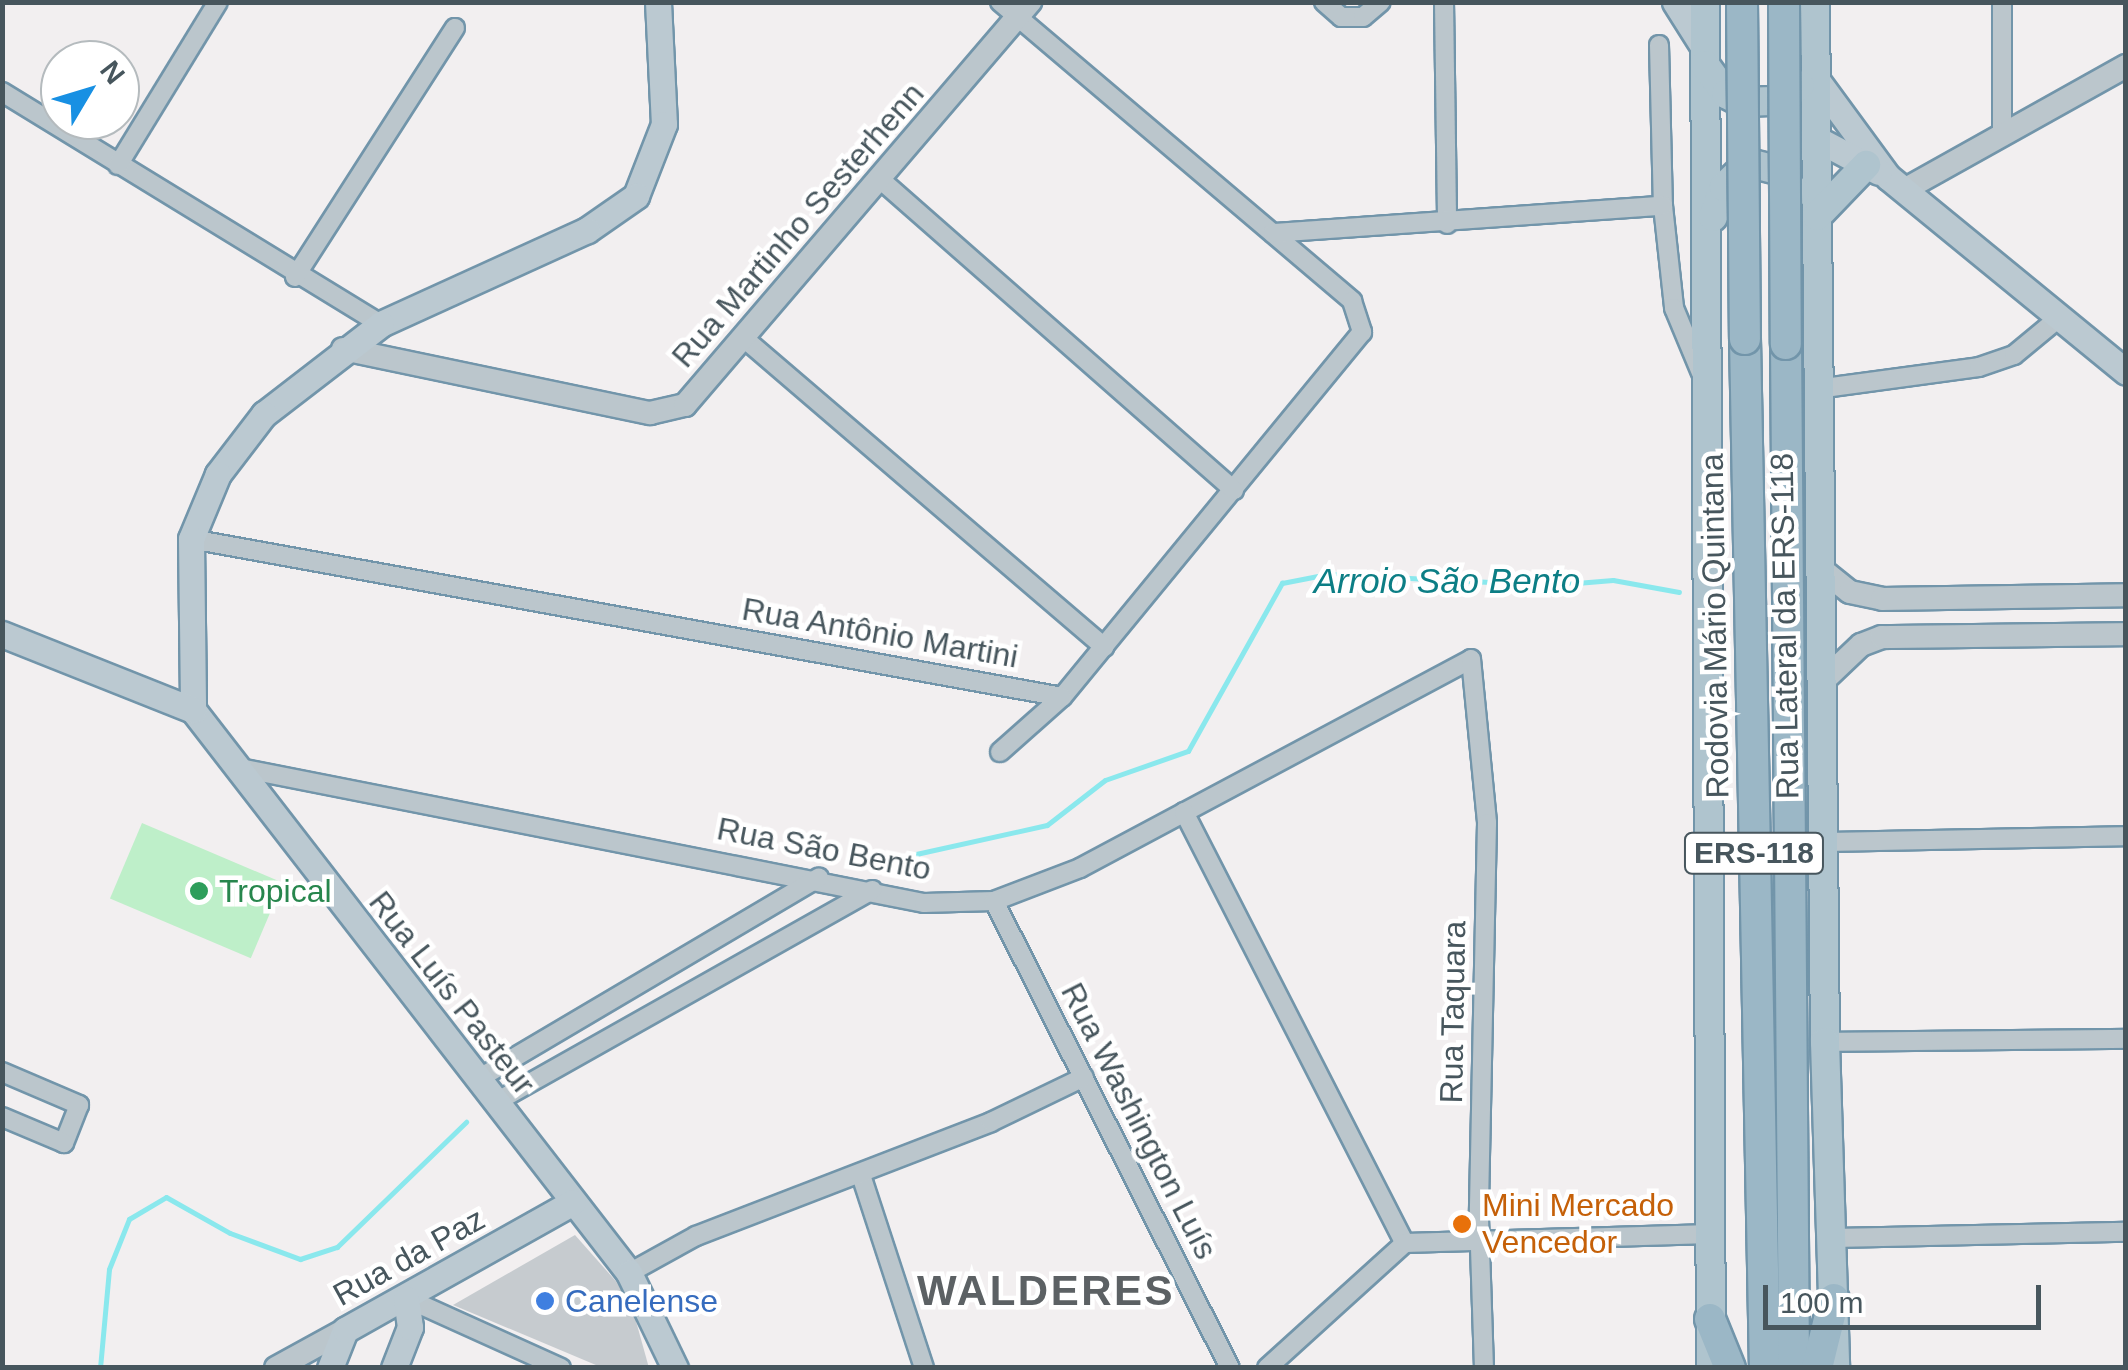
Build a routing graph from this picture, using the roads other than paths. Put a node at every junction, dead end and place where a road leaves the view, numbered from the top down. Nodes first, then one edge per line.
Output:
1 (218, 2) edge
2 (658, 2) edge
3 (1324, 2) edge
4 (1381, 2) edge
5 (1444, 2) edge
6 (1675, 2) edge
7 (1725, 2) edge
8 (1742, 2) edge
9 (1784, 2) edge
10 (1792, 2) edge
11 (1814, 2) edge
12 (2002, 2) edge
13 (1016, 8) edge
14 (455, 28) dead end
15 (1705, 36) edge
16 (1659, 45) dead end
17 (1815, 56) junction
18 (2126, 66) edge
19 (2, 92) edge
20 (1760, 104) junction
21 (2002, 132) junction
22 (1817, 140) junction
23 (118, 164) junction
24 (1886, 177) junction
25 (881, 180) junction
26 (1663, 206) junction
27 (1817, 216) junction
28 (1447, 224) junction
29 (1273, 233) junction
30 (1706, 256) junction
31 (1816, 260) junction
32 (295, 277) junction
33 (2060, 316) junction
34 (381, 324) junction
35 (746, 340) junction
36 (343, 349) junction
37 (2126, 372) edge
38 (1817, 389) junction
39 (1708, 392) junction
40 (1234, 490) junction
41 (191, 540) junction
42 (1820, 568) junction
43 (2122, 595) edge
44 (1968, 597) junction
45 (2, 634) edge
46 (2122, 634) edge
47 (1972, 636) junction
48 (1104, 646) junction
49 (1470, 659) joint
50 (1822, 682) junction
51 (1062, 696) junction
52 (193, 710) junction
53 (1000, 752) dead end
54 (235, 767) junction
55 (1184, 812) junction
56 (2126, 836) edge
57 (1823, 842) junction
58 (819, 877) junction
59 (872, 890) junction
60 (994, 901) junction
61 (664, 972) junction
62 (680, 998) junction
63 (2126, 1040) edge
64 (1825, 1042) junction
65 (2, 1072) edge
66 (1084, 1076) junction
67 (478, 1079) junction
68 (496, 1102) junction
69 (2, 1117) edge
70 (860, 1176) junction
71 (573, 1202) junction
72 (2126, 1232) edge
73 (1711, 1234) junction
74 (1832, 1238) junction
75 (1405, 1242) junction
76 (1480, 1243) junction
77 (628, 1274) junction
78 (406, 1298) junction
79 (1834, 1299) junction
80 (1710, 1319) junction
81 (344, 1330) junction
82 (276, 1368) edge
83 (330, 1368) edge
84 (394, 1368) edge
85 (561, 1368) edge
86 (675, 1368) edge
87 (924, 1368) edge
88 (1230, 1368) edge
89 (1267, 1368) edge
90 (1484, 1368) edge
91 (1711, 1368) edge
92 (1730, 1368) edge
93 (1765, 1368) edge
94 (1794, 1368) edge
95 (1817, 1368) edge
96 (1835, 1368) edge

1 - 23 street
2 - 34 main road
3 - 4 street
5 - 28 street
6 - 15 main road
7 - 15 main road
8 - 93 highway, Rodovia Mário Quintana / ERS-118, bridge
9 - 94 highway, Rodovia Mário Quintana / ERS-118, bridge
10 - 17 main road
11 - 17 main road, Rua Lateral da ERS-118
12 - 21 street
13 - 25 street, Rua Martinho Sesterhenn
13 - 29 street
14 - 32 street
15 - 20 main road
15 - 30 main road
16 - 26 street
17 - 20 main road
17 - 22 main road, Rua Lateral da ERS-118
17 - 24 main road
18 - 21 street
19 - 23 street
20 - 22 main road
21 - 24 street
22 - 24 main road
22 - 27 main road, Rua Lateral da ERS-118
23 - 32 street
24 - 27 main road
24 - 33 main road
25 - 35 street, Rua Martinho Sesterhenn
25 - 40 street
26 - 28 street
26 - 39 street
27 - 31 main road, Rua Lateral da ERS-118
28 - 29 street
29 - 40 street
30 - 31 main road
30 - 39 main road
31 - 38 main road, Rua Lateral da ERS-118
32 - 34 street
33 - 37 main road
33 - 38 street
34 - 36 main road
35 - 36 street, Rua Martinho Sesterhenn
35 - 48 street
36 - 41 main road
38 - 42 main road, Rua Lateral da ERS-118
39 - 73 main road
40 - 48 street
41 - 51 street, Rua Antônio Martini
41 - 52 main road
42 - 44 street
42 - 50 main road, Rua Lateral da ERS-118
43 - 44 street
43 - 46 street
44 - 47 street
45 - 52 main road
46 - 47 street
47 - 50 street
48 - 51 street
49 - 55 street, Rua São Bento
49 - 76 street, Rua Taquara
50 - 57 main road, Rua Lateral da ERS-118
51 - 53 street
52 - 54 main road, Rua Luís Pasteur
54 - 58 street, Rua São Bento
54 - 67 main road, Rua Luís Pasteur
55 - 60 street, Rua São Bento
55 - 75 street
56 - 57 street
57 - 64 main road, Rua Lateral da ERS-118
58 - 59 street, Rua São Bento
58 - 61 street
59 - 60 street, Rua São Bento
59 - 62 street
60 - 66 street, Rua Washington Luís
61 - 62 street
61 - 67 street
62 - 68 street
63 - 64 street
64 - 74 main road, Rua Lateral da ERS-118
65 - 69 street
66 - 70 street
66 - 88 street, Rua Washington Luís
67 - 68 main road, Rua Luís Pasteur
68 - 71 main road, Rua Luís Pasteur
70 - 77 street
70 - 87 street
71 - 77 main road, Rua Luís Pasteur
71 - 78 main road, Rua da Paz
72 - 74 street
73 - 76 street
73 - 80 main road
74 - 79 main road, Rua Lateral da ERS-118
75 - 76 street
75 - 89 street
76 - 90 street, Rua Taquara
77 - 86 main road, Rua Luís Pasteur
78 - 81 main road, Rua da Paz
78 - 84 main road
78 - 85 street
79 - 95 highway
79 - 96 main road, Rua Lateral da ERS-118
80 - 91 main road
80 - 92 highway
81 - 82 street, Rua da Paz
81 - 83 main road

